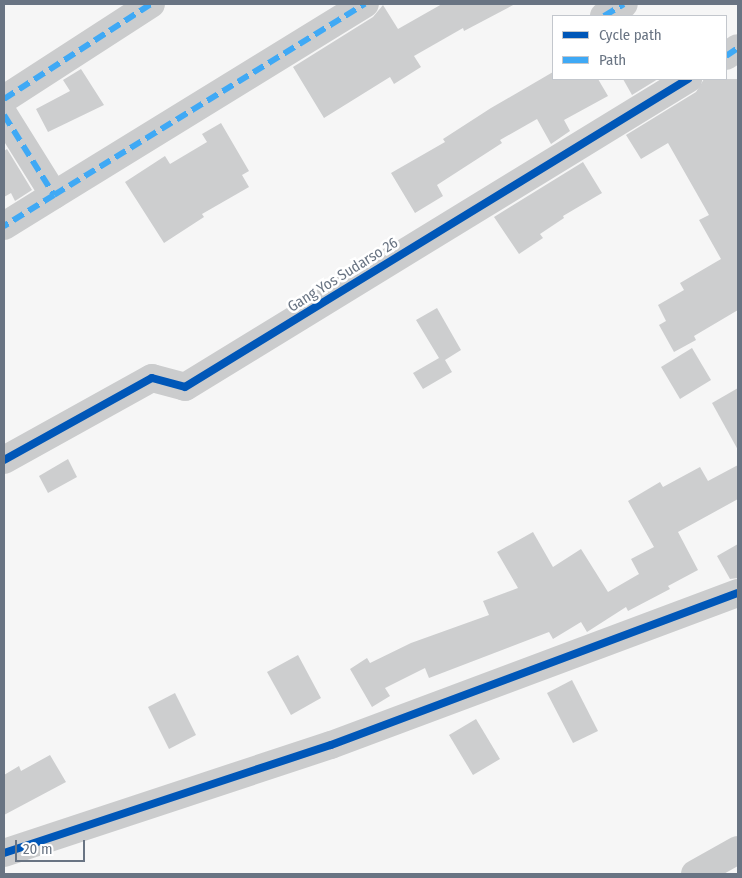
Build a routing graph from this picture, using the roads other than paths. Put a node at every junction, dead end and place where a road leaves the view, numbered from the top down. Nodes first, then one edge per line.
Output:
1 (151, 4) edge
2 (365, 4) edge
3 (624, 4) edge
4 (606, 15) edge
5 (738, 48) edge
6 (727, 55) edge
7 (686, 80) edge
8 (4, 99) edge
9 (4, 115) edge
10 (54, 195) junction
11 (4, 226) edge
12 (4, 460) edge
13 (738, 593) edge
14 (738, 850) edge
15 (4, 853) edge
16 (696, 874) edge

1 - 8 street
2 - 10 street
3 - 4 street
5 - 6 street
7 - 12 street, Gang Yos Sudarso 26
9 - 10 street
10 - 11 street
13 - 15 street
14 - 16 street

